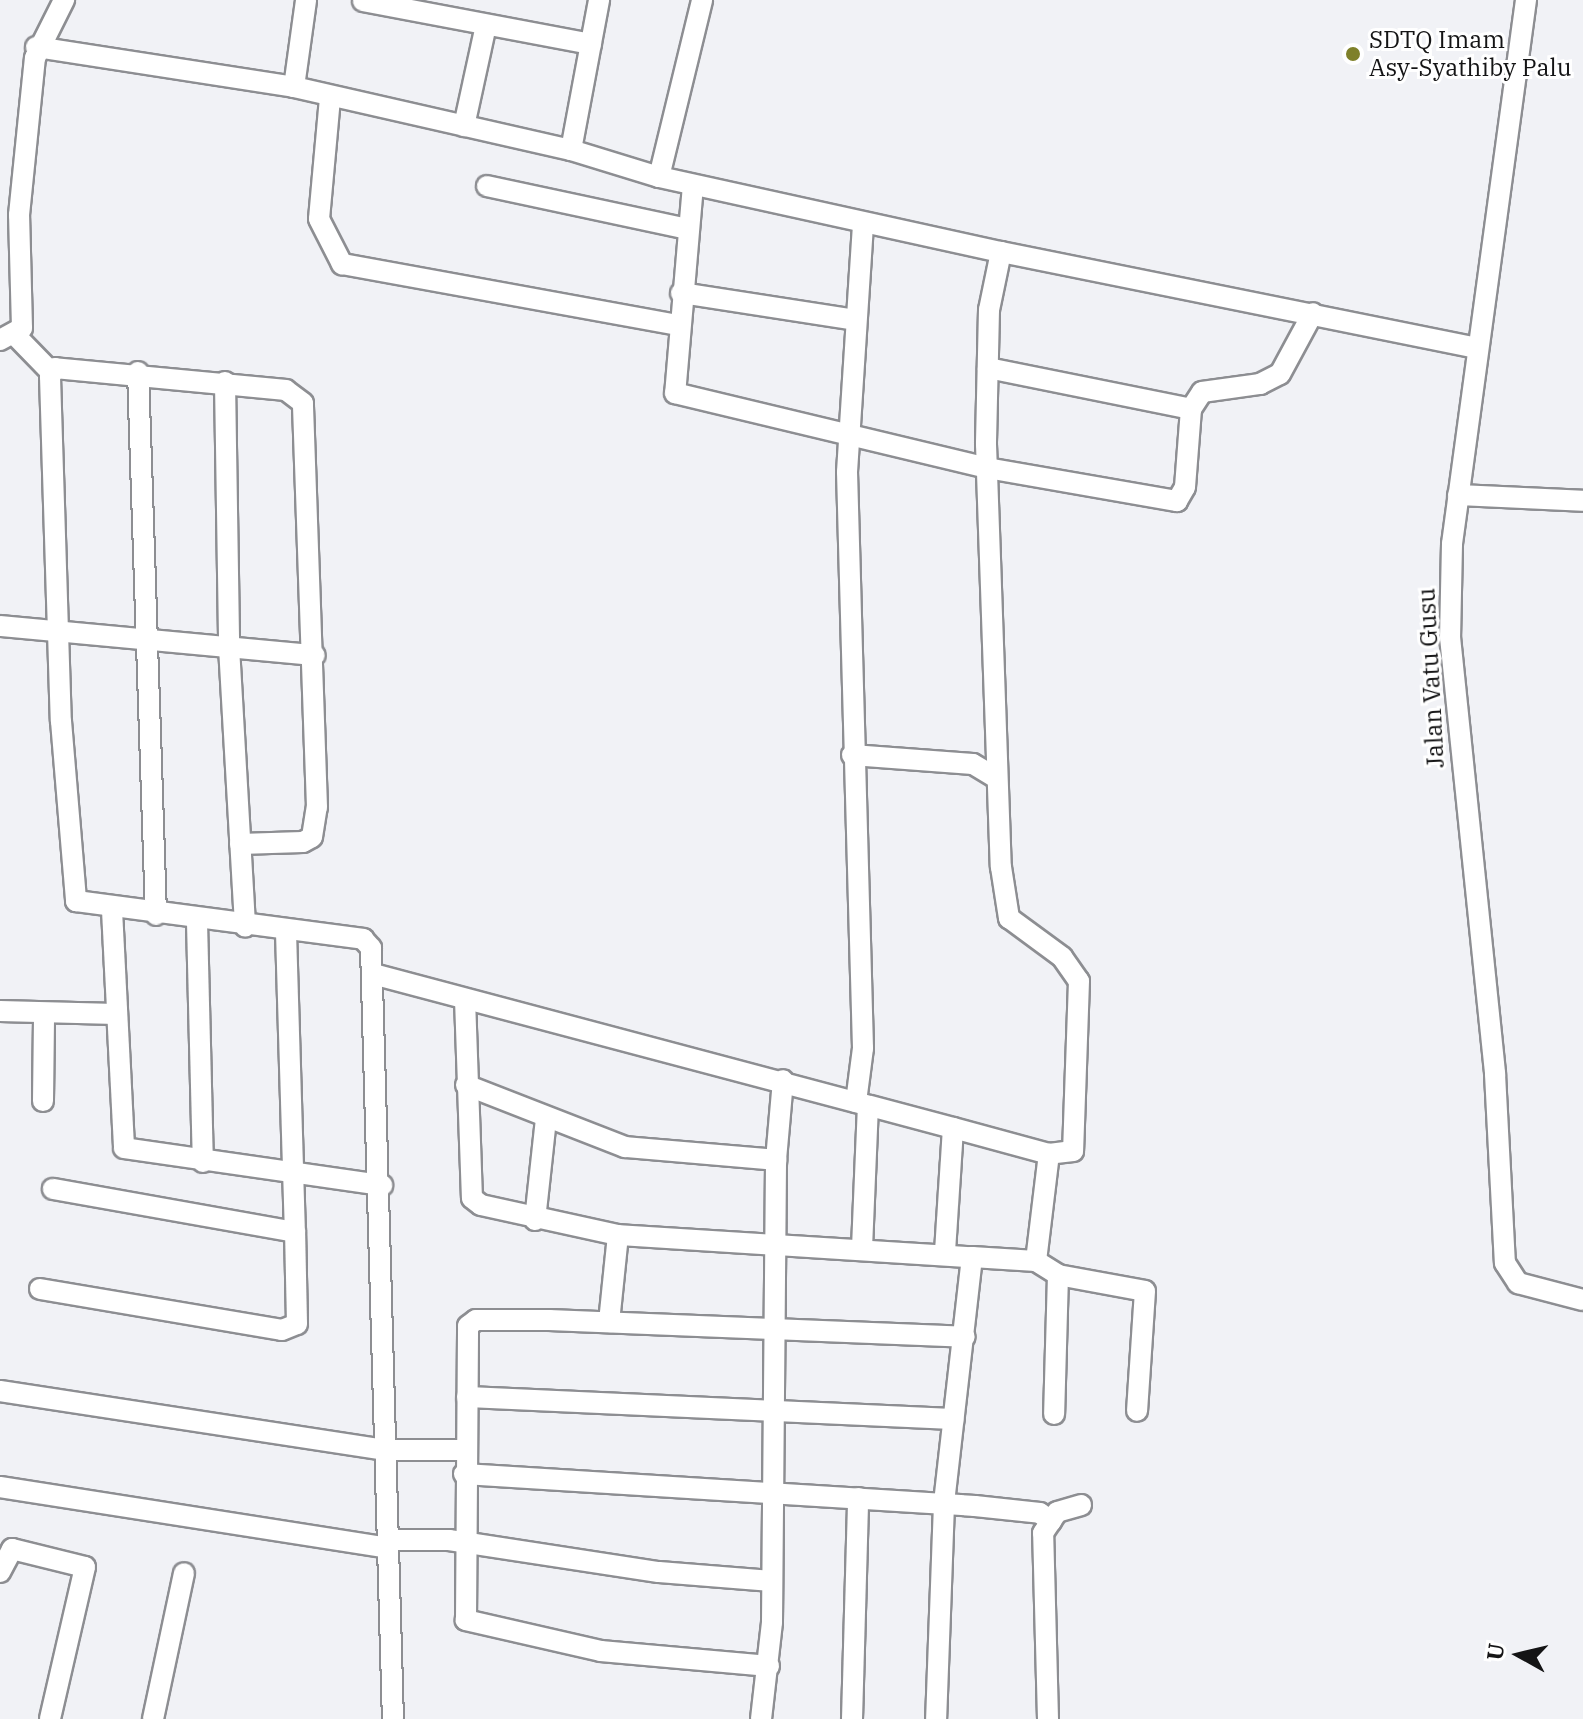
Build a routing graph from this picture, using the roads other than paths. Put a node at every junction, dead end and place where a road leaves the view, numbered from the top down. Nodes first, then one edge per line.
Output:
1 (64, 0) edge
2 (306, 0) edge
3 (599, 0) edge
4 (702, 0) edge
5 (1526, 0) edge
6 (363, 1) edge
7 (486, 25) junction
8 (591, 44) junction
9 (36, 47) junction
10 (294, 87) junction
11 (330, 98) junction
12 (464, 126) junction
13 (571, 150) junction
14 (659, 177) junction
15 (693, 185) junction
16 (487, 186) dead end
17 (863, 223) junction
18 (688, 229) junction
19 (1001, 252) junction
20 (681, 293) junction
21 (1313, 313) junction
22 (855, 320) junction
23 (677, 325) junction
24 (7, 337) edge
25 (1476, 348) junction
26 (988, 368) junction
27 (51, 372) junction
28 (138, 372) junction
29 (225, 382) junction
30 (1191, 409) junction
31 (848, 437) junction
32 (987, 468) junction
33 (1458, 495) junction
34 (1583, 501) edge
35 (0, 626) edge
36 (58, 630) junction
37 (144, 639) junction
38 (229, 647) junction
39 (315, 655) junction
40 (852, 755) junction
41 (996, 778) junction
42 (240, 844) junction
43 (112, 910) junction
44 (156, 915) junction
45 (197, 922) junction
46 (245, 927) junction
47 (286, 932) junction
48 (373, 974) junction
49 (465, 999) junction
50 (0, 1011) edge
51 (116, 1014) junction
52 (44, 1015) junction
53 (783, 1080) junction
54 (466, 1085) junction
55 (43, 1101) dead end
56 (862, 1104) junction
57 (546, 1118) junction
58 (953, 1128) junction
59 (1049, 1154) junction
60 (776, 1160) junction
61 (203, 1162) junction
62 (292, 1173) junction
63 (382, 1185) junction
64 (53, 1189) dead end
65 (535, 1220) junction
66 (295, 1232) junction
67 (618, 1235) junction
68 (774, 1245) junction
69 (862, 1248) junction
70 (945, 1251) junction
71 (972, 1257) junction
72 (1036, 1261) junction
73 (1058, 1275) junction
74 (40, 1289) dead end
75 (1583, 1300) edge
76 (609, 1322) junction
77 (773, 1328) junction
78 (965, 1337) junction
79 (0, 1391) edge
80 (467, 1397) junction
81 (775, 1411) junction
82 (1137, 1411) dead end
83 (1054, 1414) dead end
84 (954, 1419) junction
85 (385, 1450) junction
86 (463, 1450) junction
87 (464, 1474) junction
88 (0, 1487) edge
89 (775, 1497) junction
90 (858, 1498) junction
91 (944, 1504) junction
92 (1081, 1505) dead end
93 (1051, 1522) junction
94 (464, 1543) junction
95 (388, 1544) junction
96 (0, 1572) edge
97 (184, 1573) dead end
98 (772, 1581) junction
99 (769, 1666) junction
100 (50, 1719) edge
101 (153, 1719) edge
102 (393, 1719) edge
103 (761, 1719) edge
104 (852, 1719) edge
105 (936, 1719) edge
106 (1048, 1719) edge

1 - 9 street
2 - 10 street
3 - 8 street
4 - 14 street
5 - 25 street, Jalan Vatu Gusu
6 - 7 street
7 - 8 street
7 - 12 street
8 - 13 street
9 - 10 street
9 - 24 street
10 - 11 street
11 - 12 street
11 - 23 street
12 - 13 street
13 - 14 street
14 - 15 street
15 - 17 street
15 - 18 street
16 - 18 street
17 - 19 street
17 - 22 street
18 - 20 street
19 - 21 street
19 - 26 street
20 - 22 street
20 - 23 street
21 - 25 street
21 - 30 street
22 - 31 street
23 - 31 street
24 - 27 street
25 - 33 street, Jalan Vatu Gusu
26 - 30 street
26 - 32 street
27 - 28 street
27 - 36 street
28 - 29 street
28 - 37 street
29 - 38 street
29 - 39 street
30 - 32 street
31 - 32 street
31 - 40 street
32 - 41 street
33 - 34 street
33 - 75 street, Jalan Vatu Gusu
35 - 36 street
36 - 37 street
36 - 43 street
37 - 38 street
37 - 44 street
38 - 39 street
38 - 42 street
39 - 42 street
40 - 41 street
40 - 56 street
41 - 59 street
42 - 46 street
43 - 44 street
43 - 51 street
44 - 45 street
45 - 46 street
45 - 61 street
46 - 47 street
47 - 48 street
47 - 62 street
48 - 49 street
48 - 63 street
49 - 53 street
49 - 54 street
50 - 52 street
51 - 52 street
51 - 61 street
52 - 55 street
53 - 56 street
53 - 60 street
54 - 57 street
54 - 65 street
56 - 58 street
56 - 69 street
57 - 60 street
57 - 65 street
58 - 59 street
58 - 70 street
59 - 72 street
60 - 68 street
61 - 62 street
62 - 63 street
62 - 66 street
63 - 85 street
64 - 66 street
65 - 67 street
66 - 74 street
67 - 68 street
67 - 76 street
68 - 69 street
68 - 77 street
69 - 70 street
70 - 71 street
71 - 72 street
71 - 78 street
72 - 73 street
73 - 82 street
73 - 83 street
76 - 77 street
76 - 80 street
77 - 78 street
77 - 81 street
78 - 84 street
79 - 85 street
80 - 81 street
80 - 86 street
81 - 84 street
81 - 89 street
84 - 91 street
85 - 86 street
85 - 95 street
86 - 87 street
87 - 89 street
87 - 94 street
88 - 95 street
89 - 90 street
89 - 98 street
90 - 91 street
90 - 104 street
91 - 93 street
91 - 105 street
92 - 93 street
93 - 106 street
94 - 95 street
94 - 98 street
94 - 99 street
95 - 102 street
96 - 100 street
97 - 101 street
98 - 99 street
99 - 103 street

